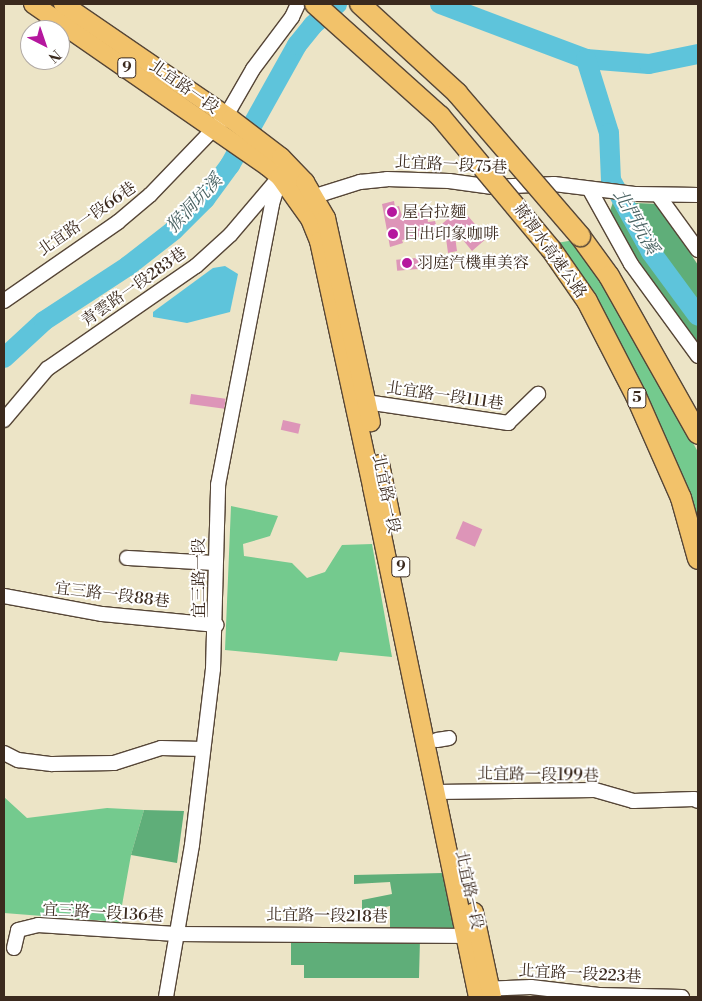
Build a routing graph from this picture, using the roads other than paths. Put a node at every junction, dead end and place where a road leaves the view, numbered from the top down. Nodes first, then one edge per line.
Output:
1 (33, 4) edge
2 (63, 4) edge
3 (301, 4) edge
4 (360, 4) edge
5 (223, 123) junction
6 (279, 166) junction
7 (596, 191) junction
8 (658, 194) junction
9 (698, 195) edge
10 (307, 199) junction
11 (698, 250) edge
12 (4, 301) edge
13 (698, 356) edge
14 (538, 394) dead end
15 (366, 402) junction
16 (4, 420) edge
17 (698, 434) edge
18 (127, 558) dead end
19 (698, 558) edge
20 (215, 563) junction
21 (4, 596) edge
22 (216, 625) junction
23 (204, 749) junction
24 (4, 753) edge
25 (441, 792) junction
26 (698, 801) edge
27 (176, 934) junction
28 (472, 936) junction
29 (14, 948) dead end
30 (484, 993) edge
31 (166, 997) edge
32 (682, 997) edge

1 - 5 main road, 北宜路一段 / 9
2 - 5 main road, 北宜路一段 / 9
3 - 5 street, 北宜路一段66巷
3 - 19 highway, 蔣渭水高速公路 / 5, bridge
4 - 17 highway, 蔣渭水高速公路 / 5, bridge
5 - 6 main road, 9
5 - 12 street, 北宜路一段66巷
6 - 10 main road, 北宜路一段 / 9
6 - 16 street, 青雲路一段283巷
6 - 20 street, 宜三路一段
7 - 8 street, 北宜路一段75巷
7 - 10 street, 北宜路一段75巷
7 - 13 street
8 - 9 street
8 - 11 street
10 - 15 main road, 北宜路一段 / 9
10 - 25 main road, 北宜路一段 / 9
14 - 15 street, 北宜路一段111巷
15 - 25 main road, 北宜路一段 / 9
18 - 20 street
20 - 22 street, 宜三路一段
21 - 22 street, 宜三路一段88巷
22 - 23 street, 宜三路一段
23 - 24 street
23 - 27 street, 宜三路一段
25 - 26 street, 北宜路一段199巷
25 - 28 main road, 北宜路一段 / 9
27 - 28 street, 北宜路一段218巷
27 - 29 street, 宜三路一段136巷
27 - 31 street, 宜三路一段
28 - 30 main road, 北宜路一段 / 9
30 - 32 street, 北宜路一段223巷

